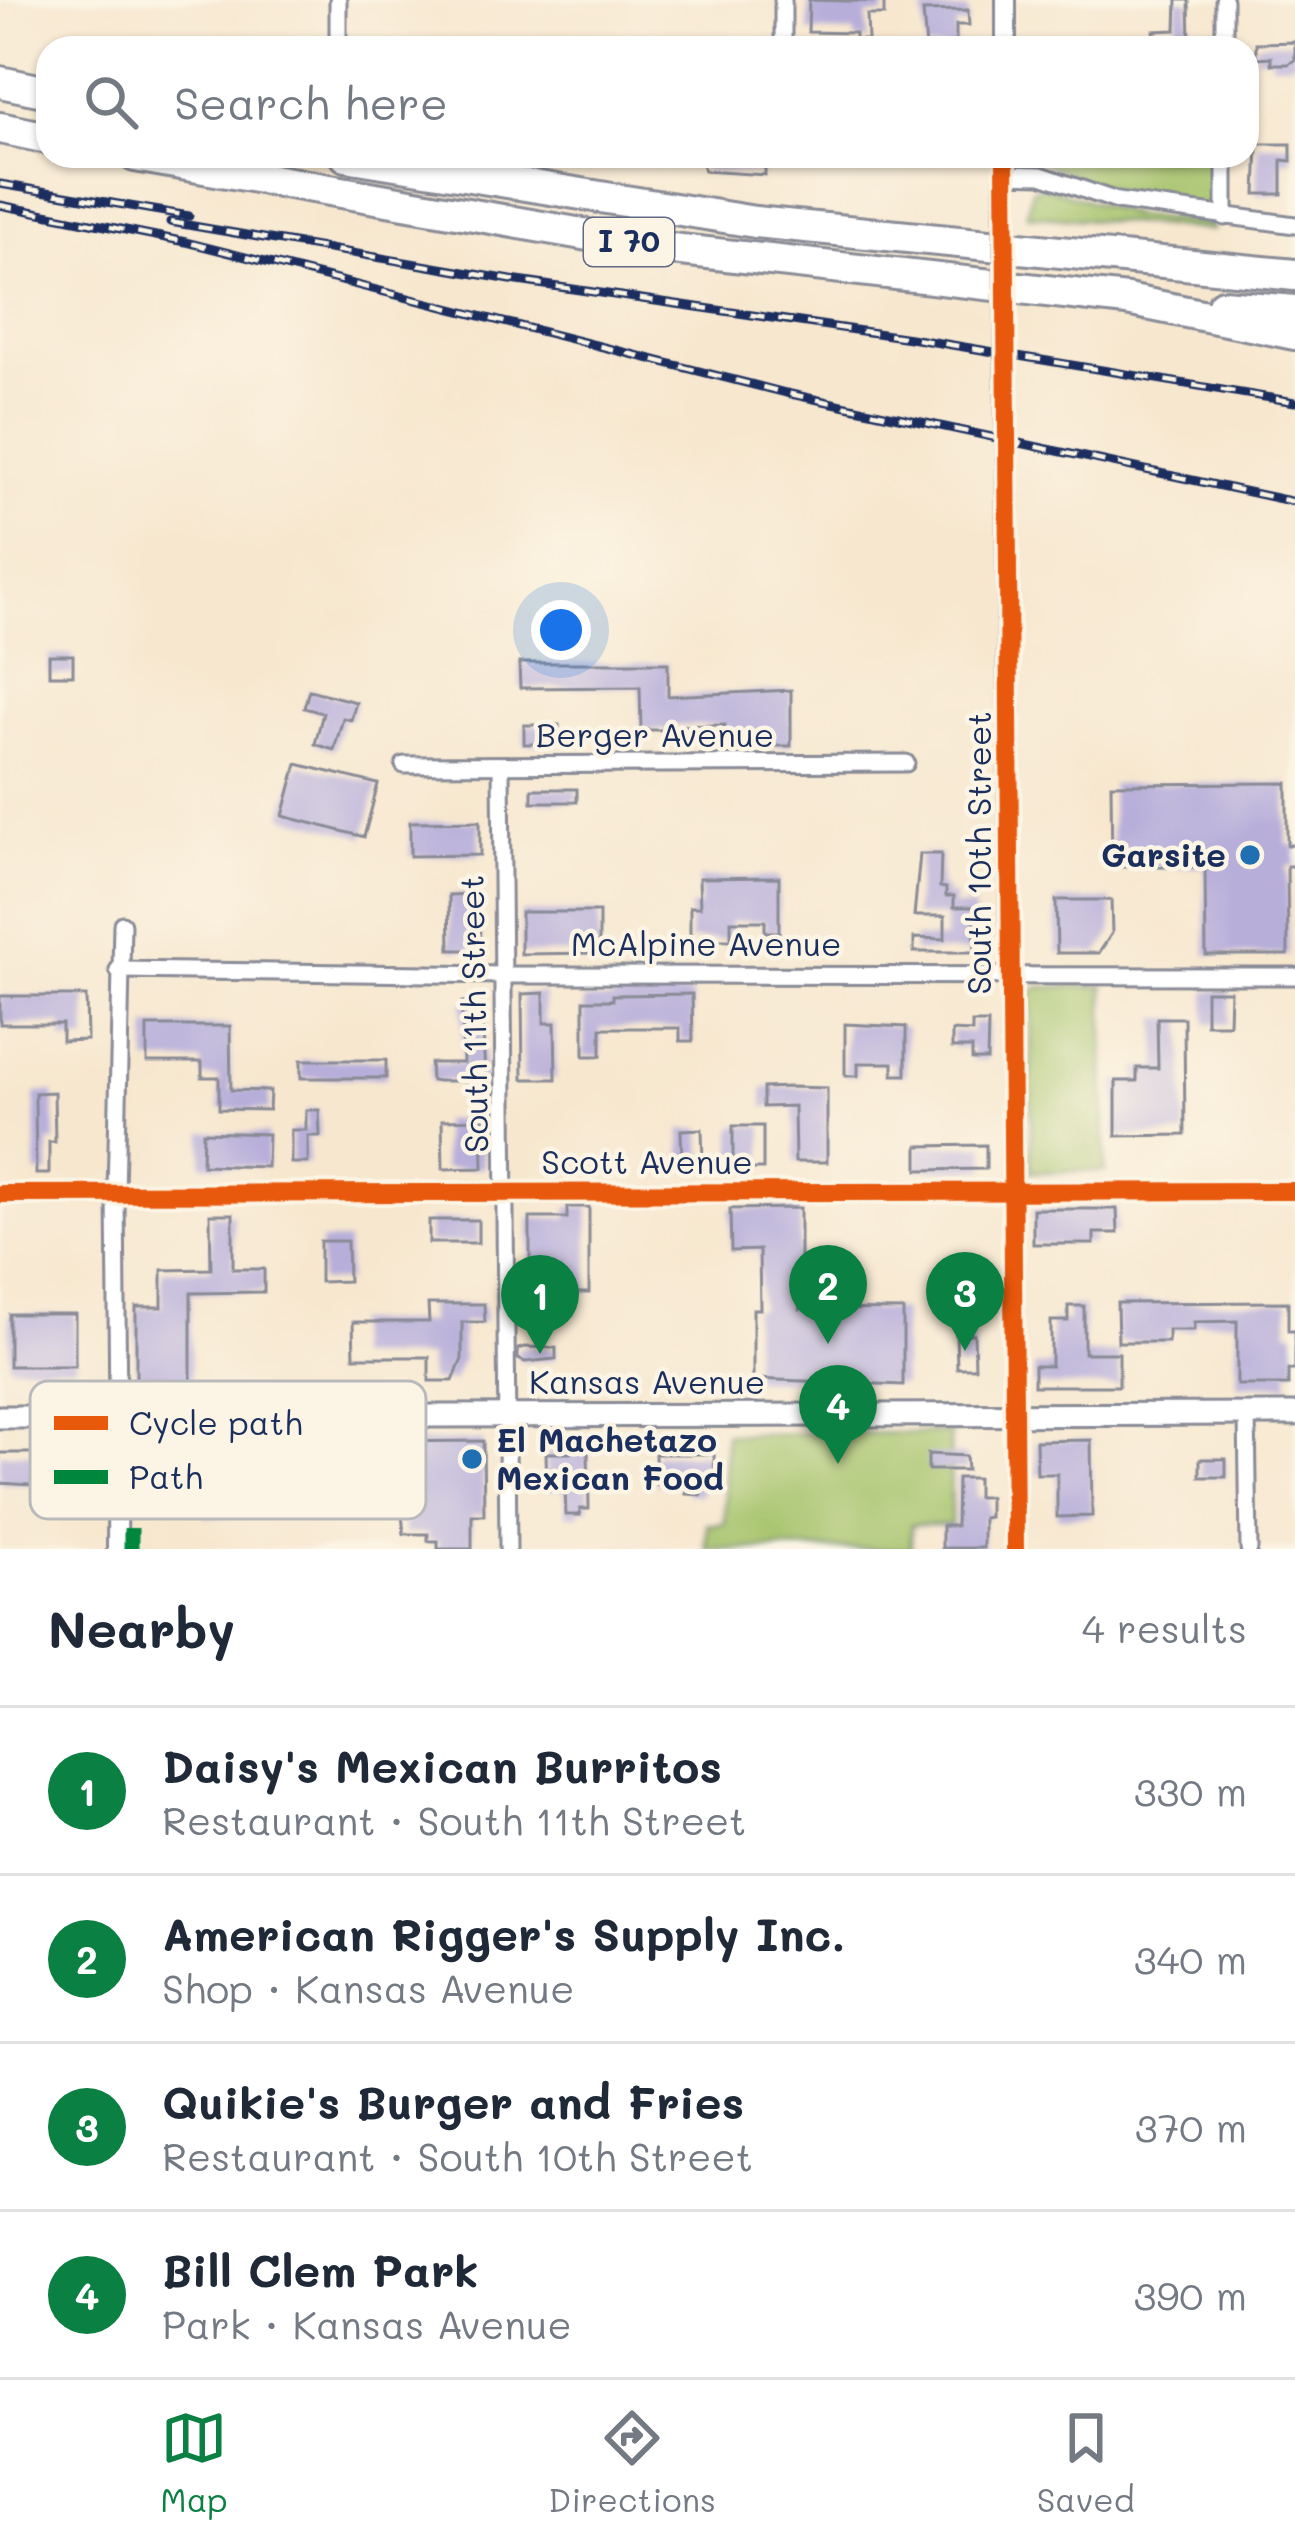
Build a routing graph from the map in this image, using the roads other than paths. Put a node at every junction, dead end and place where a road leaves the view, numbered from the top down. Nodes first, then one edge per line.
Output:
1 (338, 0) edge
2 (783, 0) edge
3 (1006, 0) edge
4 (1224, 0) edge
5 (338, 36) edge
6 (784, 36) edge
7 (1006, 36) edge
8 (1224, 36) edge
9 (0, 69) edge
10 (26, 87) edge
11 (0, 128) edge
12 (36, 136) edge
13 (205, 168) edge
14 (420, 168) edge
15 (1004, 168) edge
16 (1014, 168) edge
17 (1225, 168) edge
18 (1226, 218) junction
19 (1295, 225) edge
20 (1295, 275) edge
21 (1127, 300) junction
22 (1295, 311) edge
23 (1295, 334) edge
24 (906, 763) dead end
25 (404, 765) dead end
26 (501, 766) junction
27 (122, 924) dead end
28 (118, 970) junction
29 (1010, 973) junction
30 (504, 975) junction
31 (1295, 976) edge
32 (1295, 1191) edge
33 (1012, 1192) junction
34 (116, 1193) junction
35 (507, 1193) junction
36 (0, 1194) edge
37 (118, 1381) edge
38 (1015, 1413) junction
39 (1247, 1414) junction
40 (1295, 1414) edge
41 (507, 1415) junction
42 (426, 1416) edge
43 (0, 1417) edge
44 (30, 1417) edge
45 (117, 1519) edge
46 (117, 1549) edge
47 (508, 1549) edge
48 (1015, 1549) edge
49 (1249, 1549) edge

1 - 5 street
2 - 6 street
3 - 7 street
4 - 8 street
9 - 10 highway
11 - 12 highway
13 - 21 highway, I 70
14 - 20 highway, I 70
15 - 29 street, South 10th Street, bridge
16 - 18 street
17 - 18 street
18 - 19 street
21 - 22 highway
21 - 23 highway, I 70
24 - 26 street, Berger Avenue
25 - 26 street, Berger Avenue
26 - 30 street, South 11th Street
27 - 28 street
28 - 30 street, McAlpine Avenue
28 - 34 street
29 - 30 street, McAlpine Avenue
29 - 31 street, McAlpine Avenue
29 - 33 street, South 10th Street
30 - 35 street, South 11th Street
32 - 33 street, Scott Avenue
33 - 35 street, Scott Avenue
33 - 38 street, South 10th Street
34 - 35 street, Scott Avenue
34 - 36 street, Scott Avenue
34 - 37 street
35 - 41 street, South 11th Street
38 - 39 main road, Kansas Avenue
38 - 41 main road, Kansas Avenue
38 - 48 street, South 10th Street
39 - 40 main road, Kansas Avenue
39 - 49 street
41 - 42 main road, Kansas Avenue
41 - 47 street, South 11th Street
43 - 44 main road, Kansas Avenue
45 - 46 street

